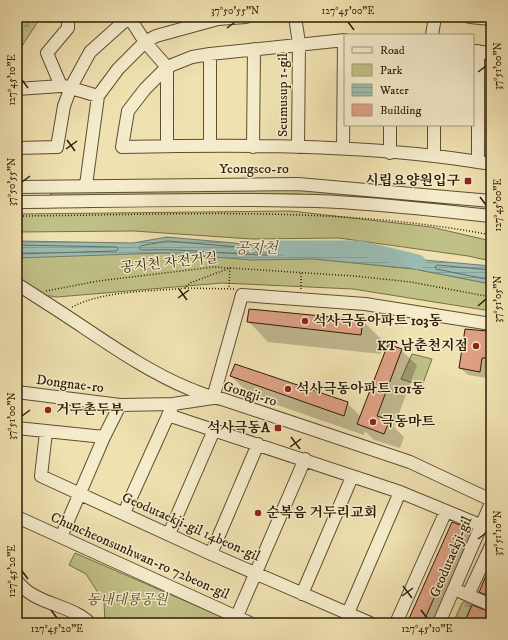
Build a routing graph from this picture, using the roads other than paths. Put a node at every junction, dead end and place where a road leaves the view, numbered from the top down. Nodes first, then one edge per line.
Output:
1 (68, 17) edge
2 (129, 17) edge
3 (246, 17) edge
4 (295, 17) edge
5 (435, 17) edge
6 (470, 17) edge
7 (218, 18) edge
8 (491, 20) edge
9 (432, 34) edge
10 (344, 40) edge
11 (145, 42) junction
12 (299, 44) junction
13 (254, 49) junction
14 (476, 51) edge
15 (491, 53) edge
16 (210, 54) junction
17 (167, 68) junction
18 (66, 86) junction
19 (17, 89) edge
20 (344, 94) edge
21 (98, 96) junction
22 (390, 126) edge
23 (434, 126) edge
24 (167, 146) junction
25 (210, 146) junction
26 (253, 147) junction
27 (298, 147) junction
28 (17, 148) edge
29 (343, 149) junction
30 (390, 153) junction
31 (434, 156) junction
32 (478, 162) junction
33 (491, 164) edge
34 (86, 185) junction
35 (17, 187) edge
36 (491, 201) edge
37 (17, 202) edge
38 (491, 216) edge
39 (17, 284) edge
40 (491, 324) edge
41 (17, 392) edge
42 (213, 398) junction
43 (120, 405) junction
44 (171, 409) junction
45 (17, 428) edge
46 (214, 430) junction
47 (46, 432) junction
48 (104, 437) junction
49 (258, 444) junction
50 (305, 459) junction
51 (352, 476) junction
52 (400, 492) junction
53 (79, 494) junction
54 (491, 501) edge
55 (446, 511) junction
56 (124, 513) junction
57 (17, 517) edge
58 (480, 525) junction
59 (169, 534) junction
60 (61, 537) junction
61 (491, 546) edge
62 (211, 554) junction
63 (257, 573) junction
64 (17, 582) edge
65 (454, 589) junction
66 (302, 594) junction
67 (468, 595) junction
68 (491, 605) edge
69 (348, 613) junction
70 (236, 620) edge
71 (90, 623) edge
72 (250, 623) edge
73 (370, 623) edge
74 (396, 623) edge
75 (439, 623) edge

1 - 18 street
2 - 11 street
2 - 18 street
3 - 7 street
4 - 12 street
5 - 9 street
6 - 8 street
7 - 11 street
10 - 12 street, Seumusup 1-gil
11 - 17 street
11 - 21 street
12 - 13 street, Seumusup 1-gil
12 - 27 street, Seumusup 1-gil
13 - 16 street, Seumusup 1-gil
13 - 26 street, Seumusup 1-gil
14 - 15 street
14 - 32 street
16 - 17 street, Seumusup 1-gil
16 - 25 street
17 - 24 street
17 - 24 street, Seumusup 1-gil
18 - 19 street
18 - 21 street
18 - 28 street
20 - 29 street, Seumusup 1-gil
21 - 34 street
22 - 30 street
23 - 31 street
24 - 25 street, Seumusup 1-gil
25 - 26 street, Seumusup 1-gil
26 - 27 street, Seumusup 1-gil
27 - 29 street, Seumusup 1-gil
29 - 30 street, Seumusup 1-gil
30 - 31 street, Seumusup 1-gil
31 - 32 street, Seumusup 1-gil
32 - 33 street, Seumusup 1-gil
34 - 35 street, Yeongseo-ro
34 - 36 street, Yeongseo-ro
37 - 38 street
39 - 42 street, Gongji-ro, bridge
40 - 42 street
41 - 43 street, Dongnae-ro
42 - 44 street, Dongnae-ro
42 - 54 street, Gongji-ro
43 - 44 street, Dongnae-ro
43 - 48 street, Dongnae-ro
44 - 46 street
44 - 56 street
45 - 47 street
46 - 49 street
46 - 59 street
47 - 48 street
47 - 53 street, Geodutaekji-gil 14beon-gil
48 - 53 street, Dongnae-ro
49 - 50 street
49 - 62 street
50 - 51 street
50 - 63 street
51 - 52 street
51 - 66 street
52 - 55 street
52 - 69 street
53 - 56 street, Geodutaekji-gil 14beon-gil
53 - 60 street, Dongnae-ro
54 - 58 street, Geodutaekji-gil
55 - 58 street
55 - 74 street
56 - 59 street, Geodutaekji-gil 14beon-gil
57 - 60 street, Chuncheonsunhwan-ro 72beon-gil
58 - 65 street, Geodutaekji-gil
59 - 62 street, Geodutaekji-gil 14beon-gil
60 - 70 street, Chuncheonsunhwan-ro 72beon-gil
61 - 67 street
62 - 63 street, Geodutaekji-gil 14beon-gil
63 - 66 street, Geodutaekji-gil 14beon-gil
63 - 70 street
64 - 71 street
65 - 67 street
65 - 75 street, Geodutaekji-gil
66 - 69 street, Geodutaekji-gil 14beon-gil
67 - 68 street
69 - 73 street, Geodutaekji-gil 14beon-gil
70 - 72 street, Chuncheonsunhwan-ro 72beon-gil

